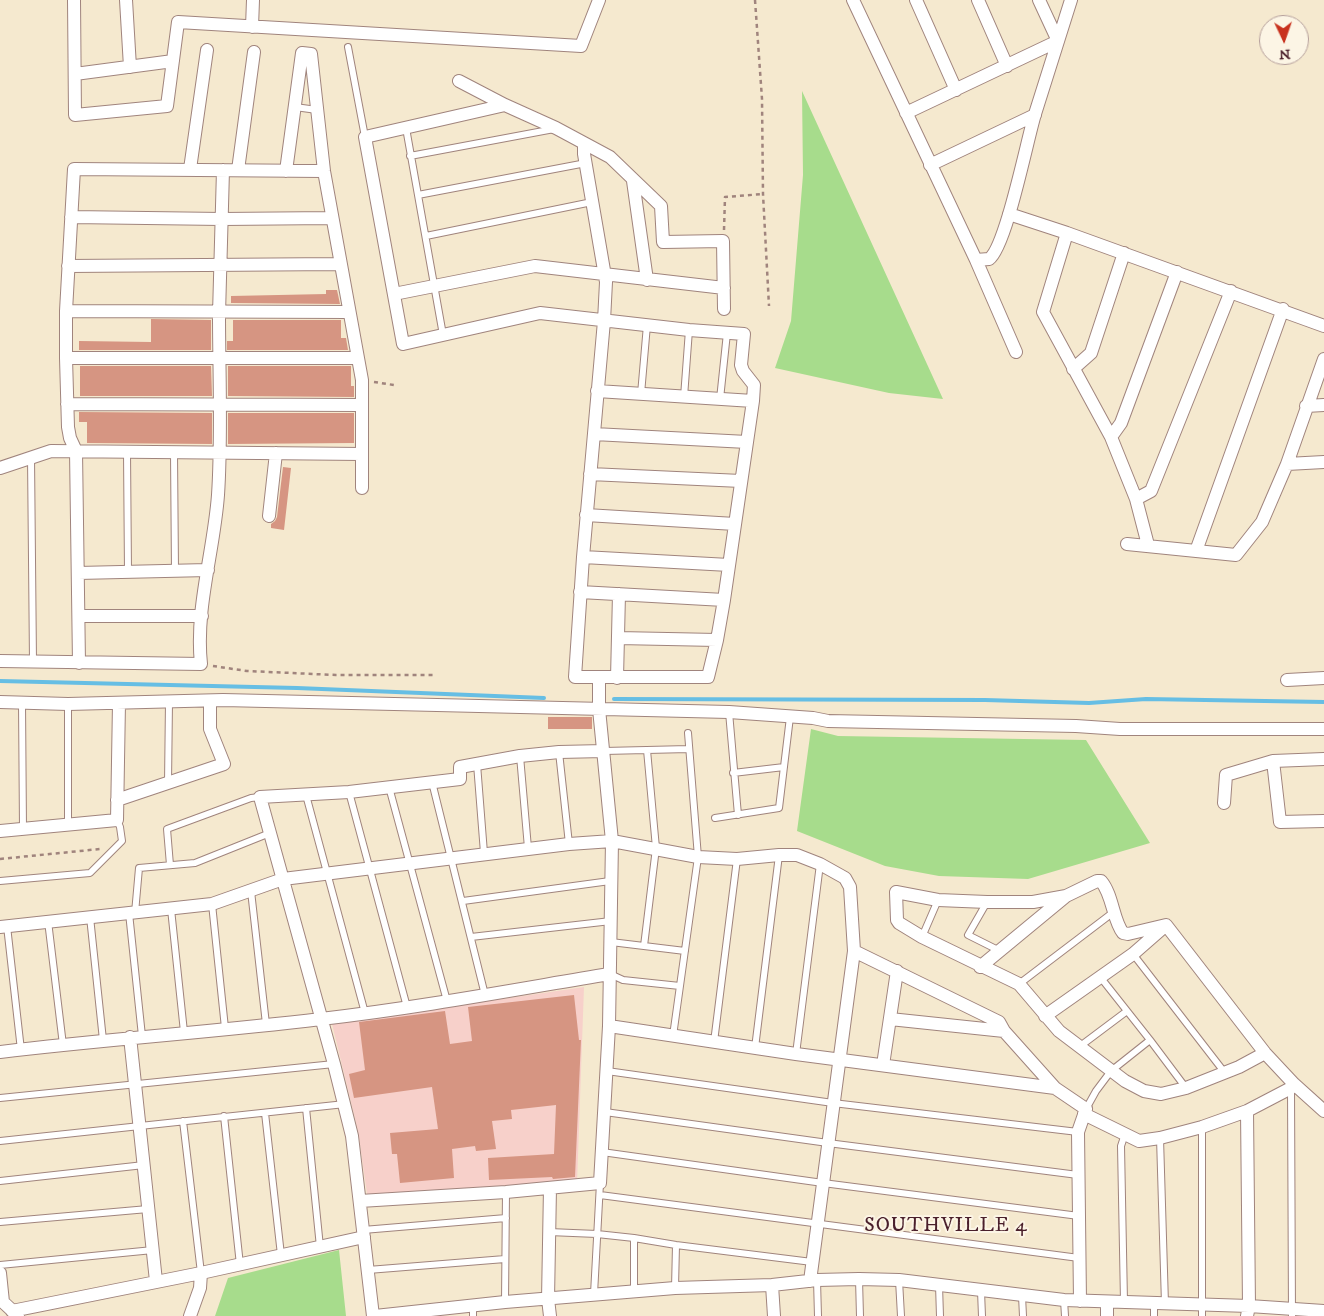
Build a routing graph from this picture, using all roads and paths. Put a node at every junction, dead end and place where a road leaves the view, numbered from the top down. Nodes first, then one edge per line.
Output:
1 (74, 0) edge
2 (126, 0) edge
3 (253, 0) edge
4 (594, 0) edge
5 (599, 0) edge
6 (754, 0) edge
7 (853, 0) edge
8 (916, 0) edge
9 (978, 0) edge
10 (1039, 0) edge
11 (1071, 0) edge
12 (252, 27) junction
13 (1058, 42) junction
14 (348, 46) dead end
15 (207, 50) dead end
16 (254, 52) dead end
17 (173, 61) junction
18 (1008, 66) junction
19 (130, 67) junction
20 (75, 74) junction
21 (459, 81) dead end
22 (956, 90) junction
23 (505, 105) junction
24 (295, 107) junction
25 (317, 110) junction
26 (906, 113) junction
27 (1035, 115) junction
28 (406, 128) junction
29 (556, 128) junction
30 (365, 137) junction
31 (584, 143) junction
32 (410, 156) junction
33 (586, 164) junction
34 (930, 165) junction
35 (190, 169) junction
36 (223, 170) junction
37 (238, 170) junction
38 (286, 171) junction
39 (324, 171) junction
40 (633, 181) junction
41 (763, 194) junction
42 (418, 195) junction
43 (592, 202) junction
44 (1008, 214) junction
45 (71, 217) junction
46 (332, 218) junction
47 (222, 219) junction
48 (1067, 233) junction
49 (426, 236) junction
50 (723, 241) junction
51 (1124, 253) junction
52 (976, 260) junction
53 (340, 264) junction
54 (221, 265) junction
55 (68, 266) junction
56 (1177, 272) junction
57 (604, 274) junction
58 (647, 280) junction
59 (434, 286) junction
60 (724, 288) junction
61 (1231, 291) junction
62 (394, 294) junction
63 (768, 306) dead end
64 (724, 309) dead end
65 (1283, 310) junction
66 (66, 311) junction
67 (219, 312) junction
68 (349, 312) junction
69 (604, 321) junction
70 (647, 325) junction
71 (1324, 326) edge
72 (689, 330) junction
73 (727, 332) junction
74 (443, 335) junction
75 (1016, 352) dead end
76 (66, 358) junction
77 (220, 358) junction
78 (358, 358) junction
79 (1324, 359) edge
80 (1073, 369) junction
81 (362, 380) junction
82 (394, 385) dead end
83 (597, 391) junction
84 (641, 394) junction
85 (684, 397) junction
86 (720, 399) junction
87 (753, 401) junction
88 (67, 404) junction
89 (220, 405) junction
90 (362, 405) junction
91 (1324, 405) edge
92 (1306, 406) junction
93 (594, 434) junction
94 (1111, 437) junction
95 (747, 442) junction
96 (76, 451) junction
97 (127, 452) junction
98 (174, 453) junction
99 (220, 453) junction
100 (276, 453) junction
101 (362, 454) junction
102 (31, 457) junction
103 (1324, 462) edge
104 (1287, 464) junction
105 (0, 468) edge
106 (590, 474) junction
107 (741, 481) junction
108 (362, 488) dead end
109 (1136, 499) junction
110 (269, 516) dead end
111 (586, 516) junction
112 (735, 524) junction
113 (1127, 544) dead end
114 (1148, 545) junction
115 (1196, 550) junction
116 (583, 557) junction
117 (729, 565) junction
118 (208, 570) junction
119 (175, 571) junction
120 (128, 572) junction
121 (78, 573) junction
122 (580, 592) junction
123 (619, 594) junction
124 (724, 600) junction
125 (79, 616) junction
126 (202, 616) junction
127 (618, 638) junction
128 (717, 640) junction
129 (0, 661) edge
130 (33, 662) junction
131 (79, 663) junction
132 (201, 664) junction
133 (433, 675) dead end
134 (599, 677) junction
135 (617, 678) junction
136 (1324, 678) edge
137 (1287, 680) dead end
138 (210, 701) junction
139 (0, 702) edge
140 (169, 702) junction
141 (22, 703) junction
142 (119, 703) junction
143 (68, 704) junction
144 (599, 709) junction
145 (729, 712) junction
146 (790, 716) junction
147 (1324, 730) edge
148 (688, 733) dead end
149 (689, 749) junction
150 (647, 750) junction
151 (604, 751) junction
152 (559, 752) junction
153 (520, 756) junction
154 (1324, 759) edge
155 (1273, 761) junction
156 (478, 764) junction
157 (784, 767) junction
158 (733, 773) junction
159 (432, 782) junction
160 (168, 784) junction
161 (389, 787) junction
162 (348, 792) junction
163 (306, 795) junction
164 (260, 797) junction
165 (117, 800) junction
166 (1224, 803) dead end
167 (738, 815) junction
168 (714, 818) dead end
169 (117, 820) junction
170 (1324, 821) edge
171 (68, 825) junction
172 (23, 829) junction
173 (0, 831) edge
174 (270, 833) junction
175 (612, 841) junction
176 (569, 844) junction
177 (117, 848) junction
178 (528, 848) junction
179 (656, 848) junction
180 (484, 853) junction
181 (779, 855) junction
182 (451, 857) junction
183 (698, 857) junction
184 (0, 859) edge
185 (737, 859) junction
186 (409, 863) junction
187 (820, 864) junction
188 (170, 865) junction
189 (369, 868) junction
190 (327, 873) junction
191 (283, 879) junction
192 (0, 881) edge
193 (610, 881) junction
194 (251, 890) junction
195 (1066, 896) junction
196 (938, 900) junction
197 (463, 902) junction
198 (987, 902) junction
199 (212, 904) junction
200 (171, 909) junction
201 (1115, 911) junction
202 (132, 913) junction
203 (90, 917) junction
204 (611, 921) junction
205 (48, 922) junction
206 (1166, 925) junction
207 (4, 926) edge
208 (471, 937) junction
209 (922, 938) junction
210 (611, 942) junction
211 (644, 946) junction
212 (854, 950) junction
213 (685, 951) junction
214 (1000, 951) junction
215 (1133, 954) junction
216 (980, 967) junction
217 (896, 971) junction
218 (609, 974) junction
219 (1101, 978) junction
220 (1019, 984) junction
221 (680, 986) junction
222 (485, 995) junction
223 (447, 1001) junction
224 (406, 1007) junction
225 (1127, 1011) junction
226 (365, 1013) junction
227 (1046, 1016) junction
228 (321, 1019) junction
229 (890, 1019) junction
230 (266, 1024) junction
231 (609, 1026) junction
232 (225, 1028) junction
233 (1004, 1031) junction
234 (184, 1032) junction
235 (674, 1036) junction
236 (136, 1037) junction
237 (103, 1040) junction
238 (1150, 1040) junction
239 (714, 1042) junction
240 (63, 1045) junction
241 (1079, 1047) junction
242 (755, 1048) junction
243 (21, 1050) junction
244 (0, 1052) edge
245 (1265, 1053) junction
246 (796, 1054) junction
247 (839, 1059) junction
248 (334, 1064) junction
249 (883, 1064) junction
250 (607, 1071) junction
251 (1111, 1071) junction
252 (1224, 1073) junction
253 (135, 1084) junction
254 (1293, 1086) junction
255 (1055, 1088) junction
256 (1186, 1088) junction
257 (0, 1098) edge
258 (833, 1103) junction
259 (345, 1104) junction
260 (306, 1108) junction
261 (1085, 1111) junction
262 (1247, 1111) junction
263 (1324, 1111) edge
264 (265, 1112) junction
265 (605, 1112) junction
266 (224, 1116) junction
267 (183, 1121) junction
268 (140, 1126) junction
269 (1202, 1127) junction
270 (1078, 1132) junction
271 (1125, 1134) junction
272 (1160, 1138) junction
273 (0, 1141) edge
274 (828, 1143) junction
275 (602, 1152) junction
276 (144, 1165) junction
277 (1078, 1175) junction
278 (0, 1181) edge
279 (823, 1183) junction
280 (550, 1188) junction
281 (600, 1189) junction
282 (506, 1192) junction
283 (360, 1201) junction
284 (148, 1209) junction
285 (1079, 1216) junction
286 (506, 1218) junction
287 (0, 1222) edge
288 (818, 1222) junction
289 (549, 1232) junction
290 (363, 1233) junction
291 (597, 1234) junction
292 (634, 1238) junction
293 (676, 1245) junction
294 (320, 1247) junction
295 (153, 1250) junction
296 (281, 1256) junction
297 (1079, 1258) junction
298 (505, 1259) junction
299 (812, 1262) junction
300 (0, 1265) edge
301 (240, 1265) junction
302 (368, 1270) junction
303 (0, 1273) edge
304 (201, 1273) junction
305 (859, 1280) junction
306 (899, 1280) junction
307 (156, 1281) junction
308 (814, 1281) junction
309 (772, 1285) junction
310 (939, 1285) junction
311 (675, 1288) junction
312 (981, 1291) junction
313 (634, 1292) junction
314 (594, 1294) junction
315 (1022, 1296) junction
316 (548, 1299) junction
317 (1064, 1300) junction
318 (1080, 1301) junction
319 (505, 1302) junction
320 (1107, 1302) junction
321 (1124, 1303) junction
322 (1158, 1308) edge
323 (473, 1311) edge
324 (1202, 1311) edge
325 (1248, 1311) edge
326 (1324, 1311) edge
327 (1293, 1312) edge
328 (15, 1313) edge
329 (190, 1316) edge
330 (374, 1316) edge
331 (550, 1316) edge
332 (774, 1316) edge
333 (818, 1316) edge
334 (860, 1316) edge
335 (901, 1316) edge
336 (940, 1316) edge
337 (982, 1316) edge
338 (1023, 1316) edge
339 (1065, 1316) edge
340 (1107, 1316) edge

1 - 20 street
2 - 19 street
3 - 12 street
4 - 5 street
5 - 12 street
6 - 41 path
7 - 26 street
8 - 22 street
9 - 18 street
10 - 13 street
11 - 13 street
12 - 17 street
13 - 18 street
13 - 27 street
14 - 30 lane
15 - 35 street
16 - 37 street
17 - 19 street
17 - 20 street
18 - 22 street
19 - 20 street
21 - 23 street
22 - 26 street
23 - 28 street
23 - 29 street
24 - 25 lane
24 - 25 street
24 - 38 street
25 - 39 street
26 - 34 street
27 - 34 street
27 - 44 street
28 - 30 street
28 - 32 lane
29 - 31 street
29 - 32 lane
30 - 62 street
31 - 33 street
31 - 40 street
32 - 42 lane
33 - 42 lane
33 - 43 street
34 - 52 street
35 - 36 street
35 - 45 street
36 - 37 street
36 - 47 street
37 - 38 street
38 - 39 street
39 - 46 street
40 - 50 street
40 - 58 street
41 - 50 path
41 - 63 path
42 - 49 lane
43 - 49 lane
43 - 57 street
44 - 48 street
44 - 52 street
45 - 47 street
45 - 55 street
46 - 47 street
46 - 53 street
47 - 54 street
48 - 51 street
48 - 80 street
49 - 59 lane
50 - 60 street
51 - 56 street
51 - 80 street
52 - 75 street
53 - 54 street
53 - 68 street
54 - 55 street
54 - 67 street
55 - 66 street
56 - 61 street
56 - 94 street
57 - 58 street
57 - 59 street
57 - 69 street
58 - 60 street
59 - 62 street
59 - 74 lane
60 - 64 street
61 - 65 street
61 - 109 street
62 - 74 street
65 - 71 street
65 - 115 street
66 - 67 street
66 - 76 street
67 - 68 street
67 - 77 street
68 - 78 street
69 - 70 street
69 - 74 street
69 - 83 street
70 - 72 street
70 - 84 lane
72 - 73 street
72 - 85 lane
73 - 86 lane
73 - 87 street
76 - 77 street
76 - 88 street
77 - 78 street
77 - 89 street
78 - 81 street
79 - 92 street
80 - 94 street
81 - 82 path
81 - 90 street
83 - 84 street
83 - 93 street
84 - 85 street
85 - 86 street
86 - 87 street
87 - 95 street
88 - 89 street
88 - 96 street
89 - 90 street
89 - 99 street
90 - 101 street
91 - 92 street
92 - 104 street
93 - 95 street
93 - 106 street
94 - 109 street
95 - 107 street
96 - 97 street
96 - 102 street
96 - 121 street
97 - 98 street
97 - 120 lane
98 - 99 street
98 - 119 lane
99 - 100 street
99 - 118 street
100 - 101 street
100 - 110 street
101 - 108 street
102 - 105 street
102 - 130 lane
103 - 104 street
104 - 115 street
106 - 107 street
106 - 111 street
107 - 112 street
109 - 114 street
111 - 112 street
111 - 116 street
112 - 117 street
113 - 114 street
114 - 115 street
116 - 117 street
116 - 122 street
117 - 124 street
118 - 119 street
118 - 126 street
119 - 120 street
120 - 121 street
121 - 125 street
122 - 123 street
122 - 134 street
123 - 124 street
123 - 127 street
124 - 128 street
125 - 126 street
125 - 131 street
126 - 132 street
127 - 128 street
127 - 135 street
128 - 135 street
129 - 130 street
130 - 131 street
131 - 132 street
132 - 133 path
134 - 135 street
134 - 144 street
136 - 137 street
138 - 140 street
138 - 144 street
138 - 160 street
139 - 141 street
140 - 142 street
140 - 160 lane
141 - 143 street
141 - 172 lane
142 - 143 street
142 - 165 street
143 - 171 lane
144 - 145 street
144 - 151 street
145 - 146 street
145 - 158 lane
146 - 147 street
146 - 157 lane
148 - 149 lane
149 - 150 lane
149 - 183 lane
150 - 151 lane
150 - 179 lane
151 - 152 street
151 - 175 street
152 - 153 street
152 - 176 lane
153 - 156 street
153 - 178 lane
154 - 155 street
155 - 166 street
155 - 170 street
156 - 159 street
156 - 180 lane
157 - 158 lane
157 - 167 lane
158 - 167 lane
159 - 161 street
159 - 182 lane
160 - 165 street
161 - 162 street
161 - 186 lane
162 - 163 street
162 - 189 lane
163 - 164 street
163 - 190 lane
164 - 174 street
164 - 188 lane
165 - 169 street
167 - 168 lane
169 - 171 street
169 - 177 lane
171 - 172 street
172 - 173 street
174 - 188 lane
174 - 191 street
175 - 176 street
175 - 179 street
175 - 193 street
176 - 178 street
177 - 184 path
177 - 192 lane
178 - 180 street
179 - 183 street
179 - 211 lane
180 - 182 street
181 - 185 street
181 - 187 street
181 - 242 lane
182 - 186 street
182 - 197 lane
183 - 185 street
183 - 213 lane
185 - 239 lane
186 - 189 street
186 - 223 lane
187 - 212 street
187 - 246 lane
188 - 202 lane
189 - 190 street
189 - 224 lane
190 - 191 street
190 - 226 lane
191 - 194 street
191 - 228 street
193 - 197 lane
193 - 204 street
194 - 199 street
194 - 230 lane
195 - 198 street
195 - 201 street
195 - 214 street
196 - 198 street
196 - 209 lane
196 - 209 street
197 - 208 lane
198 - 214 lane
199 - 200 street
199 - 232 lane
200 - 202 street
200 - 234 lane
201 - 206 street
201 - 220 lane
202 - 203 street
202 - 236 lane
203 - 205 street
203 - 237 lane
204 - 208 lane
204 - 210 street
205 - 207 street
205 - 240 lane
206 - 215 street
206 - 245 street
207 - 243 lane
208 - 222 lane
209 - 216 street
210 - 211 lane
210 - 218 street
211 - 213 lane
212 - 217 street
212 - 247 street
213 - 221 lane
214 - 216 street
215 - 219 street
215 - 252 lane
216 - 220 street
217 - 229 street
217 - 233 street
218 - 221 lane
218 - 222 street
218 - 231 street
219 - 225 lane
219 - 227 street
220 - 227 street
221 - 235 lane
222 - 223 street
223 - 224 street
224 - 226 street
225 - 238 lane
225 - 241 lane
226 - 228 street
227 - 241 street
228 - 230 street
228 - 248 street
229 - 233 street
229 - 249 street
230 - 232 street
231 - 235 street
231 - 250 street
232 - 234 street
233 - 255 street
234 - 236 street
235 - 239 street
236 - 237 street
236 - 253 street
237 - 240 street
238 - 251 lane
238 - 256 lane
239 - 242 street
240 - 243 street
241 - 251 street
242 - 246 street
243 - 244 street
245 - 252 street
245 - 254 street
246 - 247 street
247 - 249 street
247 - 258 street
248 - 253 lane
248 - 259 street
249 - 255 street
250 - 258 lane
250 - 265 street
251 - 256 street
251 - 261 lane
252 - 256 street
253 - 257 lane
253 - 268 street
254 - 262 street
254 - 263 street
254 - 327 lane
255 - 261 street
258 - 270 lane
258 - 274 street
259 - 260 lane
259 - 283 street
260 - 264 lane
260 - 294 lane
261 - 270 street
261 - 271 street
262 - 269 street
262 - 325 street
264 - 266 lane
264 - 296 lane
265 - 274 lane
265 - 275 street
266 - 267 lane
266 - 301 lane
267 - 268 lane
267 - 304 lane
268 - 273 lane
268 - 276 street
269 - 272 street
269 - 324 lane
270 - 277 street
271 - 272 street
271 - 321 lane
272 - 322 lane
274 - 277 lane
274 - 279 street
275 - 279 lane
275 - 281 street
276 - 278 lane
276 - 284 street
277 - 285 street
279 - 285 lane
279 - 288 street
280 - 281 street
280 - 282 street
280 - 289 street
281 - 288 lane
281 - 291 lane
282 - 283 street
282 - 286 lane
283 - 290 street
284 - 287 lane
284 - 295 street
285 - 297 street
286 - 290 lane
286 - 298 lane
288 - 297 lane
288 - 299 street
289 - 291 lane
289 - 316 street
290 - 294 street
290 - 302 street
291 - 292 lane
291 - 314 lane
292 - 293 lane
292 - 313 lane
293 - 299 lane
293 - 311 lane
294 - 296 street
295 - 300 lane
295 - 307 street
296 - 301 street
297 - 318 street
298 - 302 lane
298 - 319 lane
299 - 308 street
301 - 304 street
302 - 330 street
303 - 328 street
304 - 307 street
304 - 329 street
305 - 306 street
305 - 308 street
305 - 334 lane
306 - 310 street
306 - 335 lane
307 - 328 street
308 - 309 street
308 - 333 lane
309 - 311 street
309 - 332 street
310 - 312 street
310 - 336 lane
311 - 313 street
312 - 315 street
312 - 337 lane
313 - 314 street
314 - 316 street
315 - 317 street
315 - 338 lane
316 - 319 street
316 - 331 street
317 - 318 street
317 - 339 lane
318 - 320 street
319 - 323 street
320 - 321 street
320 - 340 street
321 - 322 street
322 - 324 street
323 - 330 street
324 - 325 street
325 - 327 street
326 - 327 street

